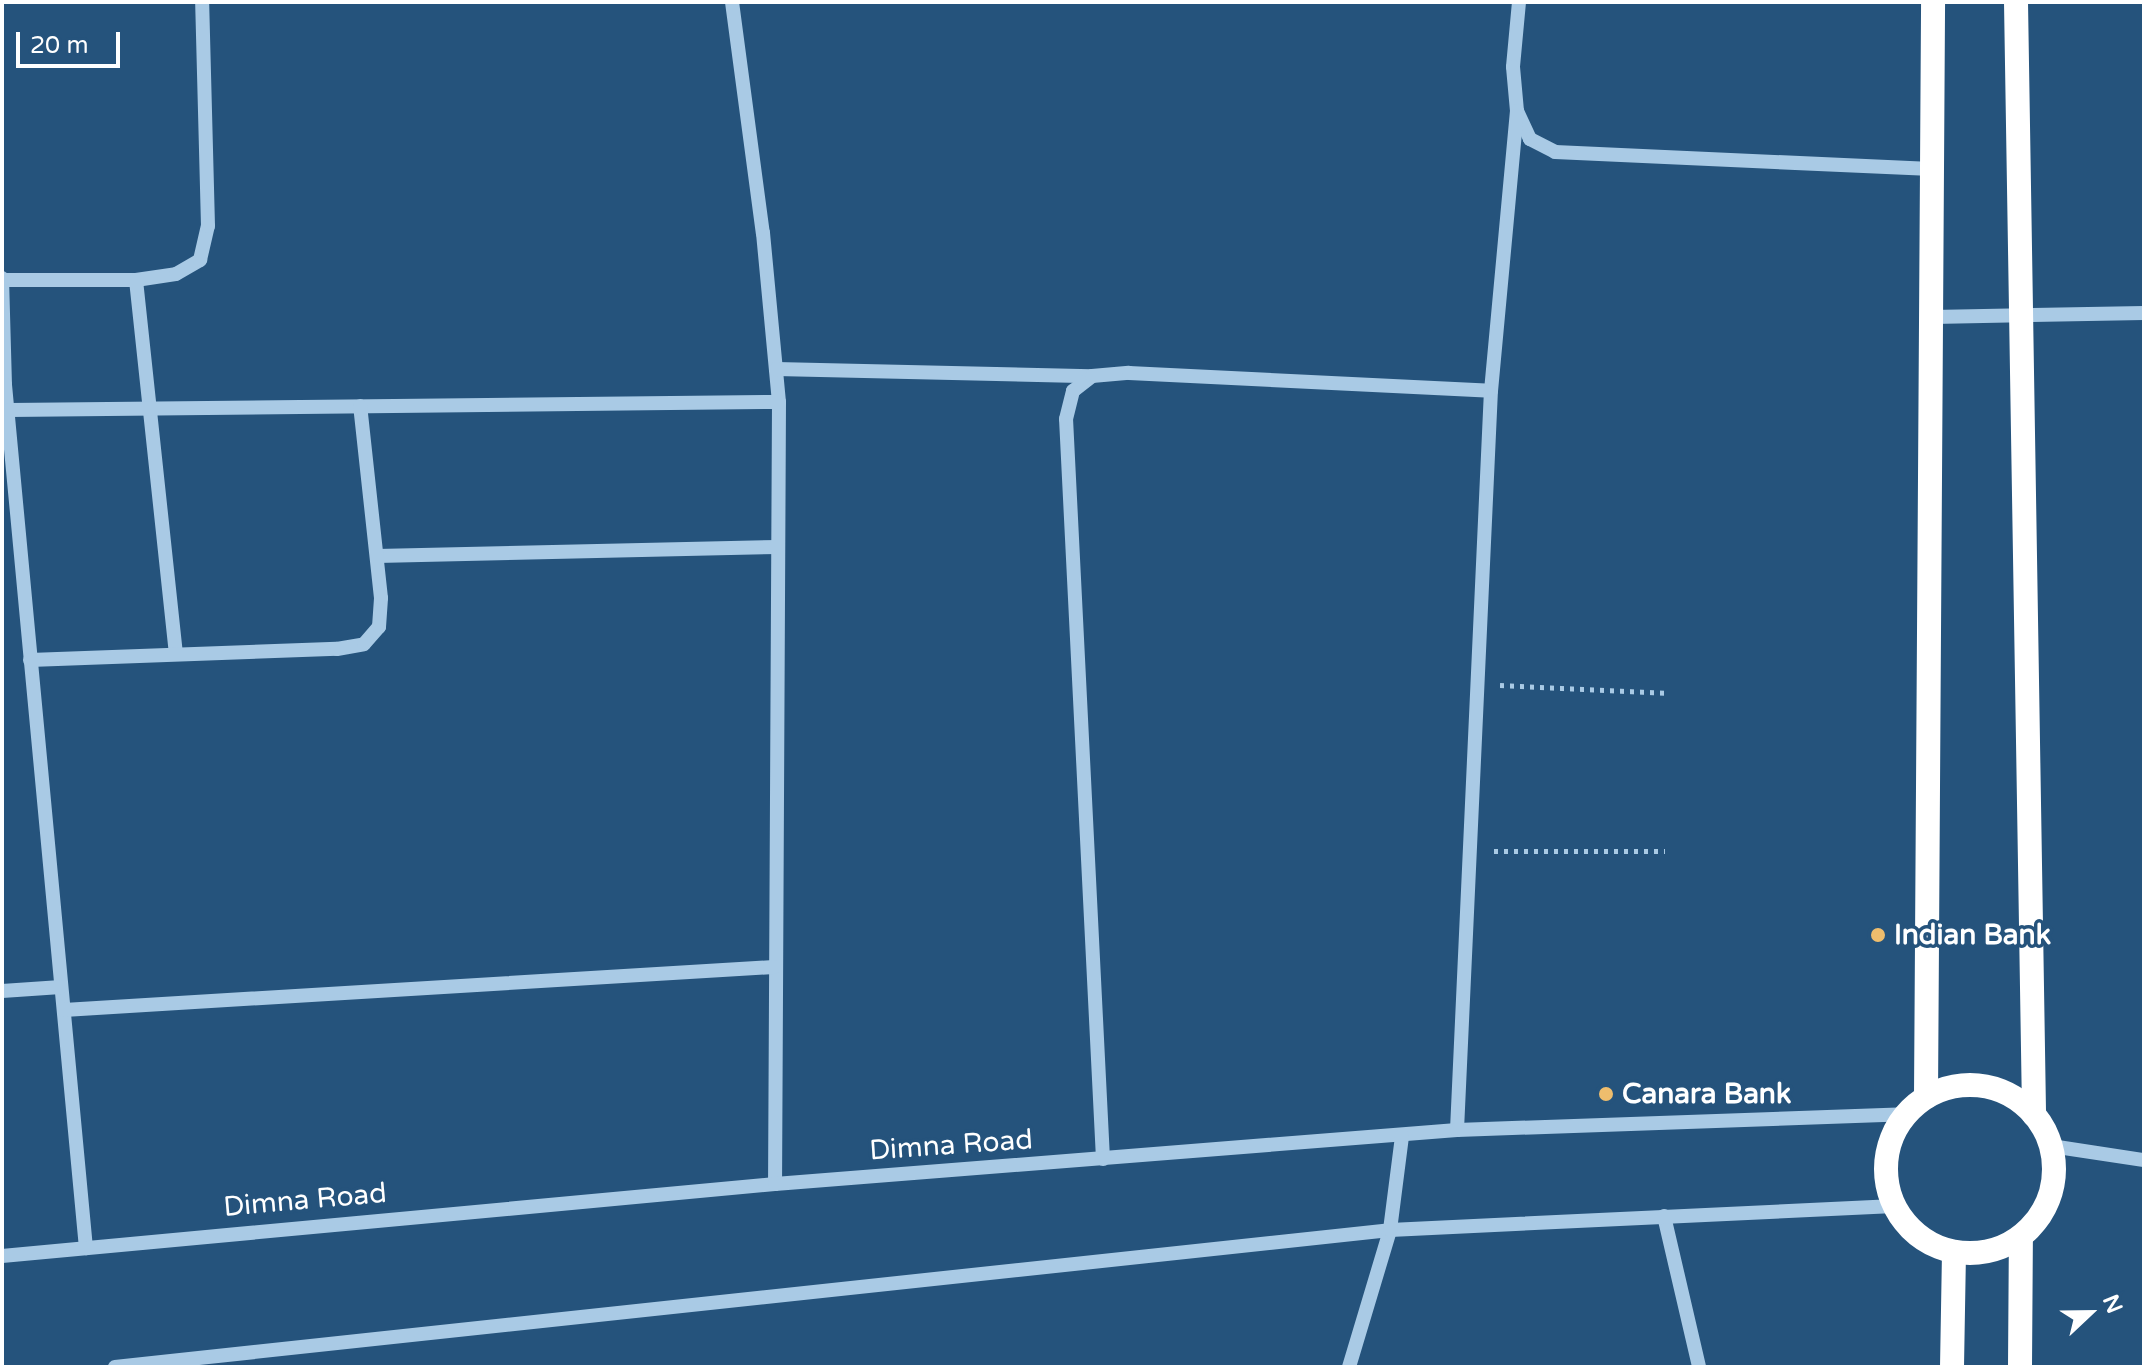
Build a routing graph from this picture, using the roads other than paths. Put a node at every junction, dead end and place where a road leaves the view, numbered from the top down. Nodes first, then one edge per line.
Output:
1 (202, 2) edge
2 (732, 2) edge
3 (1519, 2) edge
4 (1933, 2) edge
5 (2016, 2) edge
6 (1517, 111) junction
7 (1932, 169) junction
8 (2, 279) edge
9 (136, 280) junction
10 (2144, 313) edge
11 (1933, 317) junction
12 (2020, 317) junction
13 (776, 369) junction
14 (1092, 376) junction
15 (4, 385) edge
16 (1491, 391) junction
17 (779, 402) junction
18 (360, 406) junction
19 (150, 408) junction
20 (9, 410) junction
21 (778, 547) junction
22 (377, 556) junction
23 (176, 652) junction
24 (30, 660) junction
25 (774, 967) junction
26 (61, 987) junction
27 (2, 991) edge
28 (64, 1010) junction
29 (1926, 1097) junction
30 (1905, 1114) junction
31 (2034, 1115) junction
32 (1457, 1130) junction
33 (1402, 1136) junction
34 (2051, 1146) junction
35 (1103, 1159) junction
36 (2144, 1160) edge
37 (775, 1184) junction
38 (1894, 1206) junction
39 (1664, 1216) junction
40 (1390, 1230) junction
41 (2021, 1237) junction
42 (86, 1248) junction
43 (1954, 1253) junction
44 (2, 1256) edge
45 (115, 1367) edge
46 (1349, 1367) edge
47 (1699, 1367) edge
48 (1952, 1367) edge
49 (2020, 1367) edge

1 - 9 street
2 - 13 street
3 - 6 street
4 - 7 highway
5 - 12 highway
6 - 7 street
6 - 16 street
7 - 11 highway
8 - 9 street
8 - 15 street
9 - 19 street
10 - 12 street
11 - 12 street
11 - 29 highway
12 - 31 highway
13 - 14 street
13 - 17 street
14 - 16 street
14 - 35 street
15 - 20 street
16 - 32 street
17 - 18 street
17 - 21 street
18 - 19 street
18 - 22 street
19 - 20 street
19 - 23 street
20 - 24 street
21 - 22 street
21 - 25 street
22 - 23 street
23 - 24 street
24 - 26 street
25 - 28 street
25 - 37 street
26 - 27 street
26 - 28 street
28 - 42 street
29 - 30 highway
29 - 31 highway
30 - 32 street, Dimna Road
30 - 38 highway
31 - 34 highway
32 - 33 street, Dimna Road
33 - 35 street, Dimna Road
33 - 40 street
34 - 36 street
34 - 41 highway
35 - 37 street, Dimna Road
37 - 42 street, Dimna Road
38 - 39 street
38 - 43 highway
39 - 40 street
39 - 47 street
40 - 45 street
40 - 46 street
41 - 43 highway
41 - 49 highway
42 - 44 street, Dimna Road
43 - 48 highway

